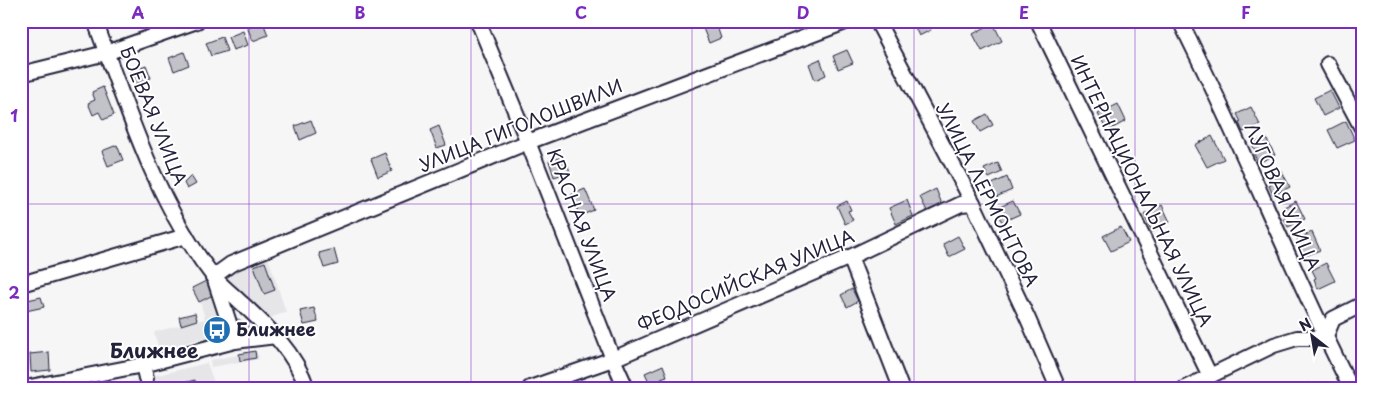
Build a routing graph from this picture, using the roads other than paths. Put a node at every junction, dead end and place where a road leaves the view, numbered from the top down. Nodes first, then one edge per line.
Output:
1 (95, 21) edge
2 (197, 21) edge
3 (478, 21) edge
4 (848, 21) edge
5 (877, 21) edge
6 (1038, 21) edge
7 (1180, 21) edge
8 (106, 53) junction
9 (1328, 64) dead end
10 (21, 74) edge
11 (1363, 130) edge
12 (528, 142) junction
13 (973, 203) junction
14 (186, 236) junction
15 (850, 258) junction
16 (214, 277) junction
17 (21, 284) edge
18 (1363, 304) edge
19 (276, 336) junction
20 (1325, 338) junction
21 (235, 341) junction
22 (613, 359) junction
23 (1210, 376) junction
24 (57, 385) edge
25 (25, 388) edge
26 (307, 388) edge
27 (530, 388) edge
28 (626, 388) edge
29 (901, 388) edge
30 (1058, 388) edge
31 (1185, 388) edge
32 (1351, 388) edge

1 - 8 street, БОЕВАЯ УЛИЦА
2 - 8 street
3 - 12 street, КРАСНАЯ УЛИЦА
4 - 12 street, УЛИЦА ГИГОЛОШВИЛИ
5 - 13 street, УЛИЦА ЛЕРМОНТОВА
6 - 23 street, ИНТЕРНАЦИОНАЛЬНАЯ УЛИЦА
7 - 20 street, ЛУГОВАЯ УЛИЦА
8 - 10 street
8 - 14 street, БОЕВАЯ УЛИЦА
9 - 11 street
12 - 16 street, УЛИЦА ГИГОЛОШВИЛИ
12 - 22 street, КРАСНАЯ УЛИЦА
13 - 15 street, ФЕОДОСИЙСКАЯ УЛИЦА
13 - 30 street, УЛИЦА ЛЕРМОНТОВА
14 - 16 street, БОЕВАЯ УЛИЦА
14 - 17 street
15 - 22 street, ФЕОДОСИЙСКАЯ УЛИЦА
15 - 29 street
16 - 19 street, БОЕВАЯ УЛИЦА
16 - 21 street
18 - 20 street
19 - 21 street
19 - 26 street, БОЕВАЯ УЛИЦА
20 - 23 street
20 - 32 street, ЛУГОВАЯ УЛИЦА
21 - 24 street
22 - 27 street, ФЕОДОСИЙСКАЯ УЛИЦА
22 - 28 street, КРАСНАЯ УЛИЦА
23 - 31 street
24 - 25 street

